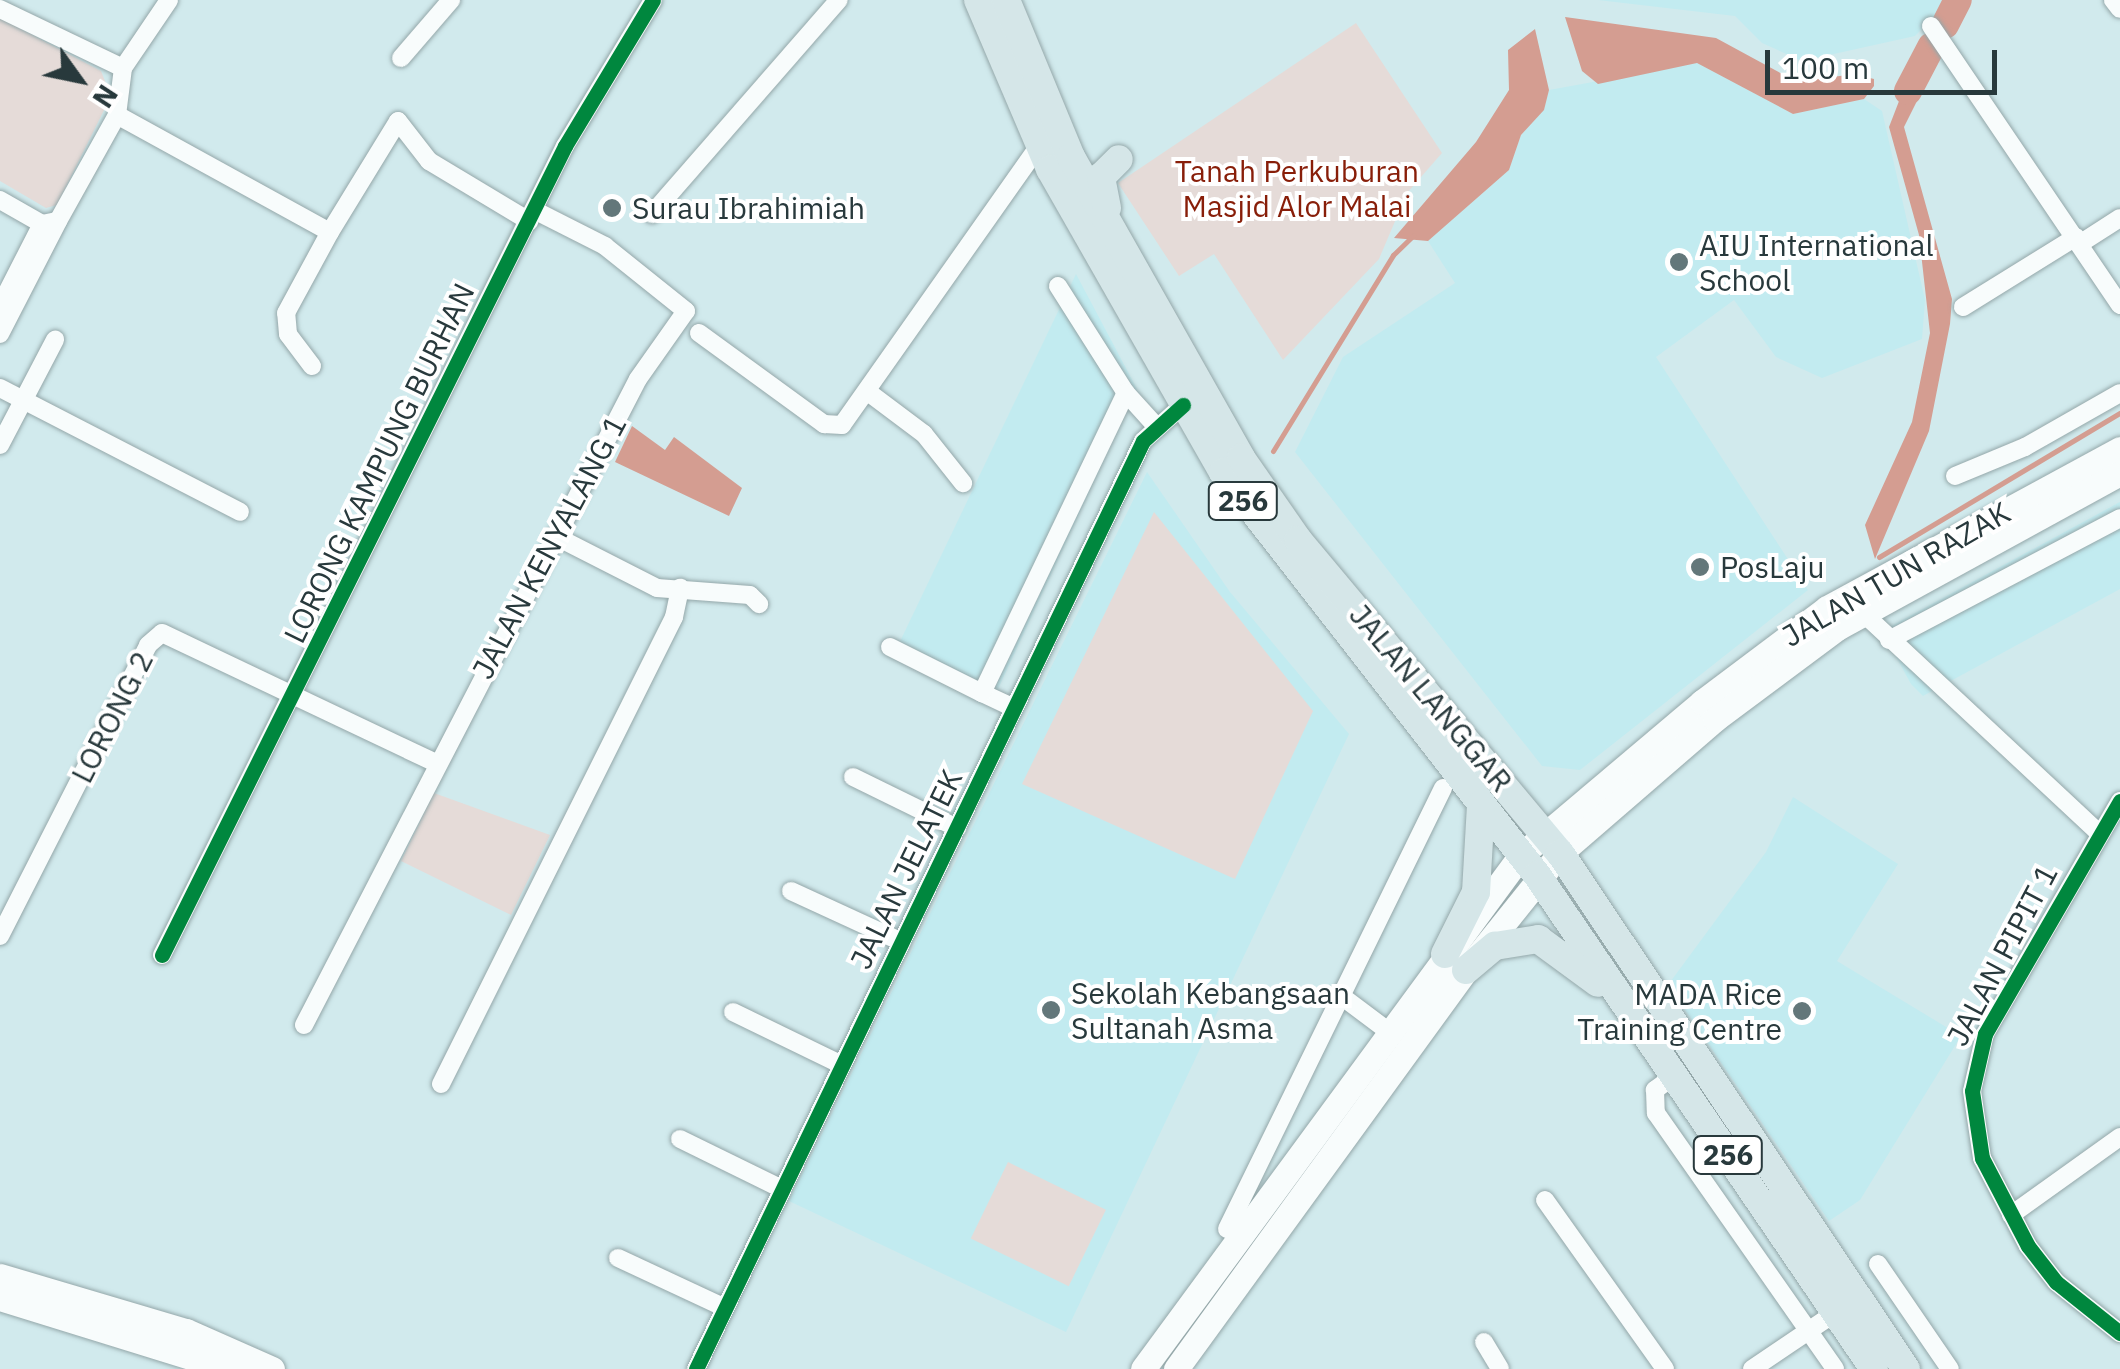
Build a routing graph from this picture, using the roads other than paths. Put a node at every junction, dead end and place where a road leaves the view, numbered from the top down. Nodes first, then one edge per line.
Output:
1 (169, 0) edge
2 (451, 0) edge
3 (653, 0) edge
4 (838, 0) edge
5 (978, 0) edge
6 (1006, 0) edge
7 (2114, 0) edge
8 (0, 8) edge
9 (2120, 9) edge
10 (1931, 26) dead end
11 (401, 58) dead end
12 (123, 68) junction
13 (117, 115) junction
14 (1039, 146) junction
15 (1119, 160) dead end
16 (0, 200) edge
17 (652, 214) dead end
18 (532, 216) junction
19 (2120, 218) edge
20 (50, 223) junction
21 (330, 232) junction
22 (2078, 240) junction
23 (1126, 264) junction
24 (1058, 286) dead end
25 (2120, 305) edge
26 (0, 306) edge
27 (1962, 307) dead end
28 (699, 333) dead end
29 (0, 334) edge
30 (55, 340) dead end
31 (312, 366) dead end
32 (0, 388) edge
33 (868, 392) junction
34 (2120, 392) edge
35 (1126, 393) junction
36 (24, 400) junction
37 (1183, 405) junction
38 (1155, 425) junction
39 (0, 445) edge
40 (2120, 449) edge
41 (2120, 473) edge
42 (1955, 476) dead end
43 (963, 483) dead end
44 (240, 512) dead end
45 (2120, 518) edge
46 (556, 536) junction
47 (680, 588) junction
48 (758, 604) dead end
49 (1863, 612) junction
50 (1889, 640) junction
51 (890, 647) dead end
52 (982, 693) junction
53 (294, 696) junction
54 (1014, 708) junction
55 (436, 763) junction
56 (853, 777) dead end
57 (1443, 788) dead end
58 (2120, 801) edge
59 (1481, 804) junction
60 (956, 828) junction
61 (2100, 834) junction
62 (1553, 843) junction
63 (1529, 865) junction
64 (791, 892) dead end
65 (0, 936) edge
66 (902, 942) junction
67 (162, 955) dead end
68 (1456, 962) junction
69 (1340, 995) junction
70 (733, 1012) dead end
71 (1632, 1014) junction
72 (304, 1025) dead end
73 (1388, 1030) junction
74 (842, 1065) junction
75 (1674, 1076) junction
76 (440, 1084) dead end
77 (2120, 1136) edge
78 (680, 1139) dead end
79 (782, 1189) junction
80 (1545, 1200) dead end
81 (2011, 1215) junction
82 (1227, 1228) dead end
83 (618, 1258) dead end
84 (0, 1276) edge
85 (0, 1298) edge
86 (725, 1308) junction
87 (1833, 1308) junction
88 (2120, 1333) edge
89 (1484, 1342) dead end
90 (229, 1369) edge
91 (272, 1369) edge
92 (696, 1369) edge
93 (1143, 1369) edge
94 (1176, 1369) edge
95 (1500, 1369) edge
96 (1665, 1369) edge
97 (1752, 1369) edge
98 (1835, 1369) edge
99 (1874, 1369) edge
100 (1906, 1369) edge
101 (1950, 1369) edge

1 - 12 street
2 - 11 street
3 - 18 street, LORONG KAMPUNG BURHAN
4 - 17 street
5 - 14 main road, JALAN LANGGAR / 256
6 - 23 main road, JALAN LANGGAR / 256
7 - 9 street
8 - 12 street
10 - 22 street
12 - 13 street
13 - 20 street
13 - 21 street
14 - 33 street
14 - 37 main road, JALAN LANGGAR / 256
15 - 23 main road
16 - 20 street
18 - 21 street
18 - 46 street, JALAN KENYALANG 1
18 - 53 street, LORONG KAMPUNG BURHAN
19 - 22 street
20 - 26 street
20 - 29 street
21 - 31 street
22 - 25 street
22 - 27 street
23 - 62 main road, JALAN LANGGAR / 256
24 - 35 street
28 - 33 street
30 - 36 street
32 - 36 street
33 - 43 street
34 - 42 street
35 - 38 street
35 - 52 street
36 - 39 street
36 - 44 street
37 - 38 street, JALAN JELATEK
37 - 59 main road, JALAN LANGGAR / 256
38 - 54 street, JALAN JELATEK
40 - 62 main road, JALAN TUN RAZAK
41 - 49 main road, JALAN TUN RAZAK
45 - 50 street
46 - 47 street
46 - 55 street, JALAN KENYALANG 1
47 - 48 street
47 - 76 street
49 - 50 street
49 - 62 main road, JALAN TUN RAZAK
50 - 61 street
51 - 52 street
52 - 54 street
53 - 55 street
53 - 65 street, LORONG 2
53 - 67 street, LORONG KAMPUNG BURHAN
54 - 60 street, JALAN JELATEK
55 - 72 street, JALAN KENYALANG 1
56 - 60 street
57 - 69 street
58 - 61 street, JALAN PIPIT 1
59 - 63 main road, JALAN LANGGAR / 256
59 - 68 main road
60 - 66 street, JALAN JELATEK
61 - 81 street, JALAN PIPIT 1
62 - 63 main road
62 - 87 main road, JALAN LANGGAR / 256
63 - 68 main road
63 - 71 main road, JALAN LANGGAR / 256
64 - 66 street
66 - 74 street, JALAN JELATEK
68 - 71 main road
68 - 73 main road
68 - 94 main road
69 - 73 street
69 - 82 street
70 - 74 street
71 - 75 main road, JALAN LANGGAR / 256
73 - 93 main road
74 - 79 street, JALAN JELATEK
75 - 87 main road, JALAN LANGGAR / 256
75 - 87 street
77 - 81 street
78 - 79 street
79 - 86 street, JALAN JELATEK
80 - 96 street
81 - 88 street, JALAN PIPIT 1
83 - 86 street
84 - 91 main road
85 - 90 main road
86 - 92 street, JALAN JELATEK
87 - 97 street
87 - 98 street
87 - 99 main road, JALAN LANGGAR / 256
87 - 100 main road, JALAN LANGGAR / 256
87 - 101 street
89 - 95 street

